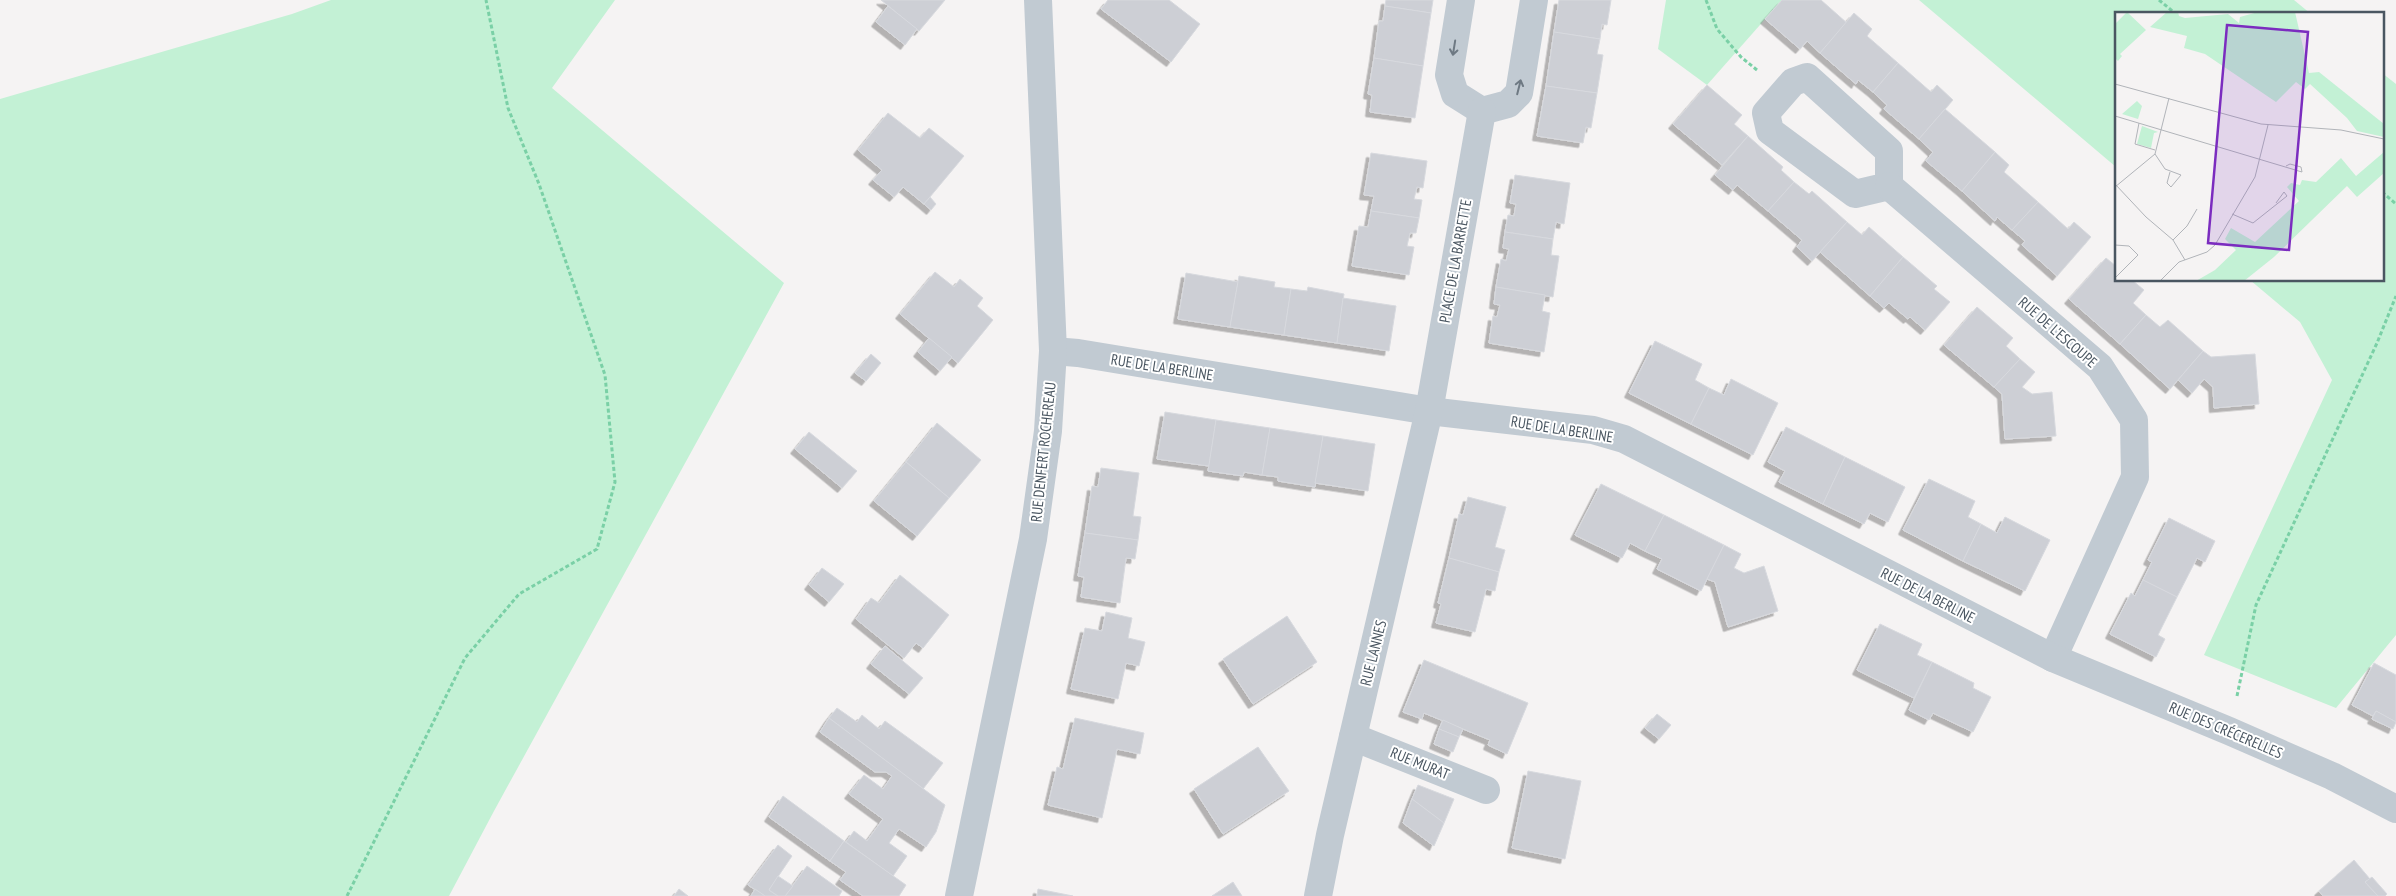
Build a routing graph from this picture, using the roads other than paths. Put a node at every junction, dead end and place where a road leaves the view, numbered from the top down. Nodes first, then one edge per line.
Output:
1 (1038, 0) edge
2 (1461, 0) edge
3 (1534, 0) edge
4 (1482, 111) junction
5 (1889, 186) junction
6 (1053, 351) junction
7 (1429, 411) junction
8 (2053, 658) junction
9 (1353, 737) junction
10 (1486, 790) dead end
11 (2396, 808) edge
12 (958, 896) edge
13 (1318, 896) edge

1 - 6 street, RUE DENFERT ROCHEREAU
2 -> 4 street
4 -> 3 street
4 - 7 street, PLACE DE LA BARRETTE
5 - 5 street
5 - 8 street, RUE DE L'ESCOUPE
6 - 7 street, RUE DE LA BERLINE
6 - 12 street, RUE DENFERT ROCHEREAU
7 - 8 street, RUE DE LA BERLINE
7 - 9 street, RUE LANNES
8 - 11 street, RUE DES CRÉCERELLES
9 - 10 street, RUE MURAT
9 - 13 street, RUE LANNES

